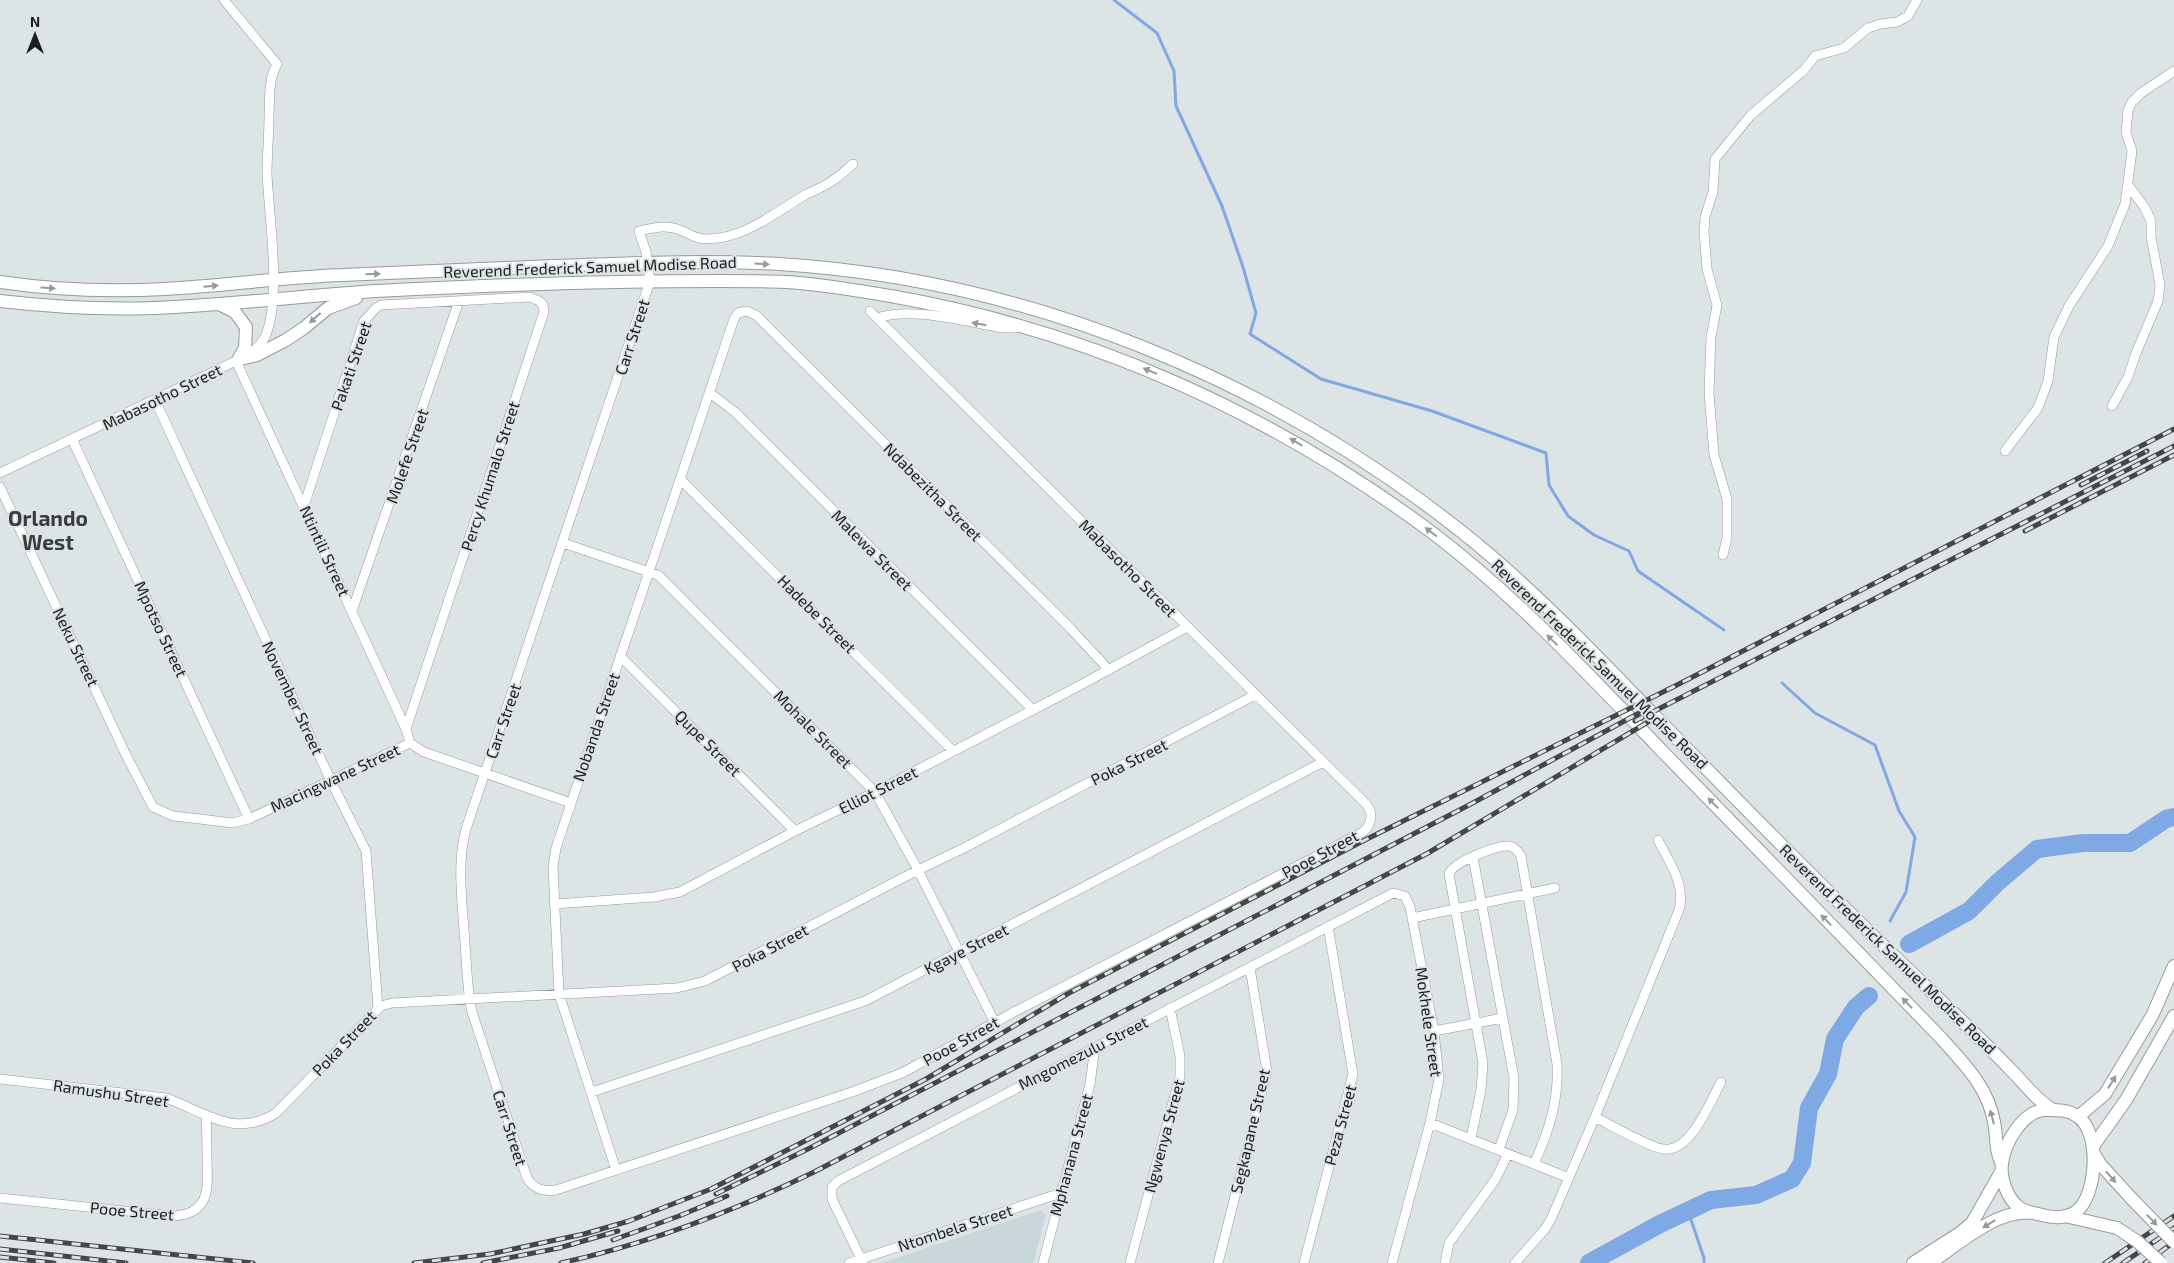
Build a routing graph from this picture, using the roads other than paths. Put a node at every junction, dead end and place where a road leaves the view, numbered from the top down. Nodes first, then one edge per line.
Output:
1 (224, 0) edge
2 (1916, 1) edge
3 (2174, 71) edge
4 (853, 164) dead end
5 (2128, 185) junction
6 (648, 262) junction
7 (273, 280) junction
8 (0, 282) edge
9 (650, 282) junction
10 (375, 292) junction
11 (272, 299) junction
12 (0, 300) edge
13 (460, 300) junction
14 (217, 304) junction
15 (757, 316) joint
16 (1028, 328) junction
17 (238, 360) junction
18 (710, 393) junction
19 (155, 400) junction
20 (2112, 406) dead end
21 (72, 439) junction
22 (2005, 451) dead end
23 (0, 473) edge
24 (680, 479) junction
25 (0, 487) edge
26 (304, 506) junction
27 (564, 542) junction
28 (1723, 555) dead end
29 (649, 571) junction
30 (352, 611) junction
31 (1187, 627) junction
32 (620, 656) junction
33 (1109, 670) junction
34 (1255, 695) junction
35 (1032, 709) junction
36 (406, 729) junction
37 (410, 743) junction
38 (953, 751) junction
39 (1323, 762) junction
40 (485, 774) junction
41 (331, 781) junction
42 (876, 792) junction
43 (570, 803) junction
44 (153, 807) joint
45 (249, 819) junction
46 (1366, 830) joint
47 (795, 831) junction
48 (1658, 840) dead end
49 (1473, 857) junction
50 (918, 870) junction
51 (1555, 888) dead end
52 (1527, 894) junction
53 (1405, 896) joint
54 (1482, 903) junction
55 (554, 904) junction
56 (1454, 909) junction
57 (1412, 918) junction
58 (1328, 926) junction
59 (958, 953) junction
60 (2174, 966) edge
61 (1250, 968) junction
62 (559, 994) junction
63 (469, 999) junction
64 (378, 1008) junction
65 (1170, 1008) junction
66 (2174, 1016) edge
67 (1503, 1018) junction
68 (995, 1023) junction
69 (1476, 1023) junction
70 (1434, 1031) junction
71 (1095, 1047) junction
72 (0, 1079) edge
73 (1721, 1082) dead end
74 (592, 1092) junction
75 (2053, 1110) junction
76 (276, 1113) joint
77 (2079, 1116) junction
78 (206, 1117) junction
79 (1595, 1117) junction
80 (1430, 1123) junction
81 (1471, 1138) junction
82 (1499, 1149) junction
83 (2094, 1150) junction
84 (1508, 1154) junction
85 (1534, 1164) junction
86 (2002, 1168) junction
87 (616, 1170) junction
88 (1569, 1178) junction
89 (534, 1186) joint
90 (1061, 1193) junction
91 (0, 1198) edge
92 (2036, 1213) junction
93 (2065, 1216) junction
94 (2174, 1242) edge
95 (862, 1261) edge
96 (849, 1263) edge
97 (1043, 1263) edge
98 (1130, 1263) edge
99 (1218, 1263) edge
100 (1304, 1263) edge
101 (1392, 1263) edge
102 (1445, 1263) edge
103 (1515, 1263) edge
104 (1913, 1263) edge
105 (1930, 1263) edge
106 (2161, 1263) edge

1 - 7 street, Mabasotho Street
2 - 28 street
3 - 5 street
4 - 6 street, Carr Street
5 - 20 street
5 - 22 street
7 -> 6 main road, Reverend Frederick Samuel Modise Road
6 - 9 street, Carr Street
6 -> 75 main road, Reverend Frederick Samuel Modise Road
8 -> 7 main road, Reverend Frederick Samuel Modise Road
7 - 11 street, Mabasotho Street
9 - 10 main road, Reverend Frederick Samuel Modise Road
9 - 16 main road, Reverend Frederick Samuel Modise Road
9 - 27 street, Carr Street
10 - 11 main road, Reverend Frederick Samuel Modise Road
10 -> 17 main road
11 - 14 main road, Reverend Frederick Samuel Modise Road
11 - 17 street, Mabasotho Street
12 - 14 main road, Reverend Frederick Samuel Modise Road
13 - 26 street, Pakati Street
13 - 30 street, Molefe Street
13 - 36 street, Percy Khumalo Street
14 - 17 main road
15 - 18 street, Nobanda Street
15 - 33 street, Ndabezitha Street
16 -> 31 street, Mabasotho Street
86 -> 16 main road, Reverend Frederick Samuel Modise Road
17 - 19 street, Mabasotho Street
17 - 26 street, Ntintili Street
18 - 24 street, Nobanda Street
18 - 35 street, Malewa Street
19 - 21 street, Mabasotho Street
19 - 41 street, November Street
21 - 23 street, Mabasotho Street
21 - 45 street, Mpotso Street
24 - 29 street, Nobanda Street
24 - 38 street, Hadebe Street
25 - 44 street, Neku Street
26 - 30 street, Ntintili Street
27 - 29 street, Mohale Street
27 - 40 street, Carr Street
29 - 32 street, Nobanda Street
29 - 42 street, Mohale Street
30 - 36 street, Ntintili Street
31 - 33 street, Elliot Street
31 - 34 street, Mabasotho Street
32 - 43 street, Nobanda Street
32 - 47 street, Qupe Street
33 - 35 street, Elliot Street
34 - 39 street, Mabasotho Street
34 - 50 street, Poka Street
35 - 38 street, Elliot Street
36 - 37 street, Ntintili Street
37 - 40 street, Macingwane Street
37 - 41 street, Macingwane Street
38 - 42 street, Elliot Street
39 - 46 street, Mabasotho Street
39 - 59 street, Kgaye Street
40 - 43 street, Macingwane Street
40 - 63 street, Carr Street
41 - 45 street, Macingwane Street
41 - 64 street, November Street
42 - 47 street, Elliot Street
42 - 50 street, Mohale Street
43 - 55 street, Nobanda Street
44 - 45 street, Macingwane Street
46 - 68 street, Pooe Street
47 - 55 street, Elliot Street
48 - 79 street
49 - 52 street
49 - 54 street
49 - 56 street
50 - 59 street, Mohale Street
50 - 62 street, Poka Street
51 - 52 street
52 - 54 street
52 - 85 street
53 - 57 street, Mokhele Street
53 - 58 street, Mngomezulu Street
54 - 56 street
54 - 67 street
55 - 62 street, Nobanda Street
56 - 57 street
56 - 69 street
57 - 70 street, Mokhele Street
58 - 61 street, Mngomezulu Street
58 - 100 street, Peza Street
59 - 68 street, Mohale Street
59 - 74 street, Kgaye Street
77 -> 60 main road
61 - 65 street, Mngomezulu Street
61 - 99 street, Segkapane Street
62 - 63 street, Poka Street
62 - 74 street, Nobanda Street
63 - 64 street, Poka Street
63 - 89 street, Carr Street
64 - 76 street, Poka Street
65 - 71 street, Mngomezulu Street
65 - 98 street, Ngwenya Street
66 - 83 main road
67 - 69 street
67 - 82 street
68 - 87 street, Pooe Street
69 - 70 street
69 - 81 street
70 - 80 street, Mokhele Street
71 - 90 street, Mphanana Street
71 - 95 street, Mngomezulu Street
72 - 78 street, Ramushu Street
73 - 79 street
74 - 87 street, Nobanda Street
75 - 77 main road
75 - 86 main road
76 - 78 street, Ramushu Street
77 - 83 main road
78 - 91 street, Pooe Street
79 - 88 street
80 - 81 street
80 - 101 street, Mokhele Street
81 - 82 street
82 - 84 street
83 - 93 main road
83 -> 94 main road, bridge
84 - 85 street
84 - 102 street
85 - 88 street
86 - 92 main road
86 - 104 main road
87 - 89 street, Pooe Street
88 - 103 street
90 - 95 street, Ntombela Street
90 - 97 street, Mphanana Street
92 - 93 main road
92 -> 105 main road
93 - 106 main road, bridge
95 - 96 street, Ntombela Street

